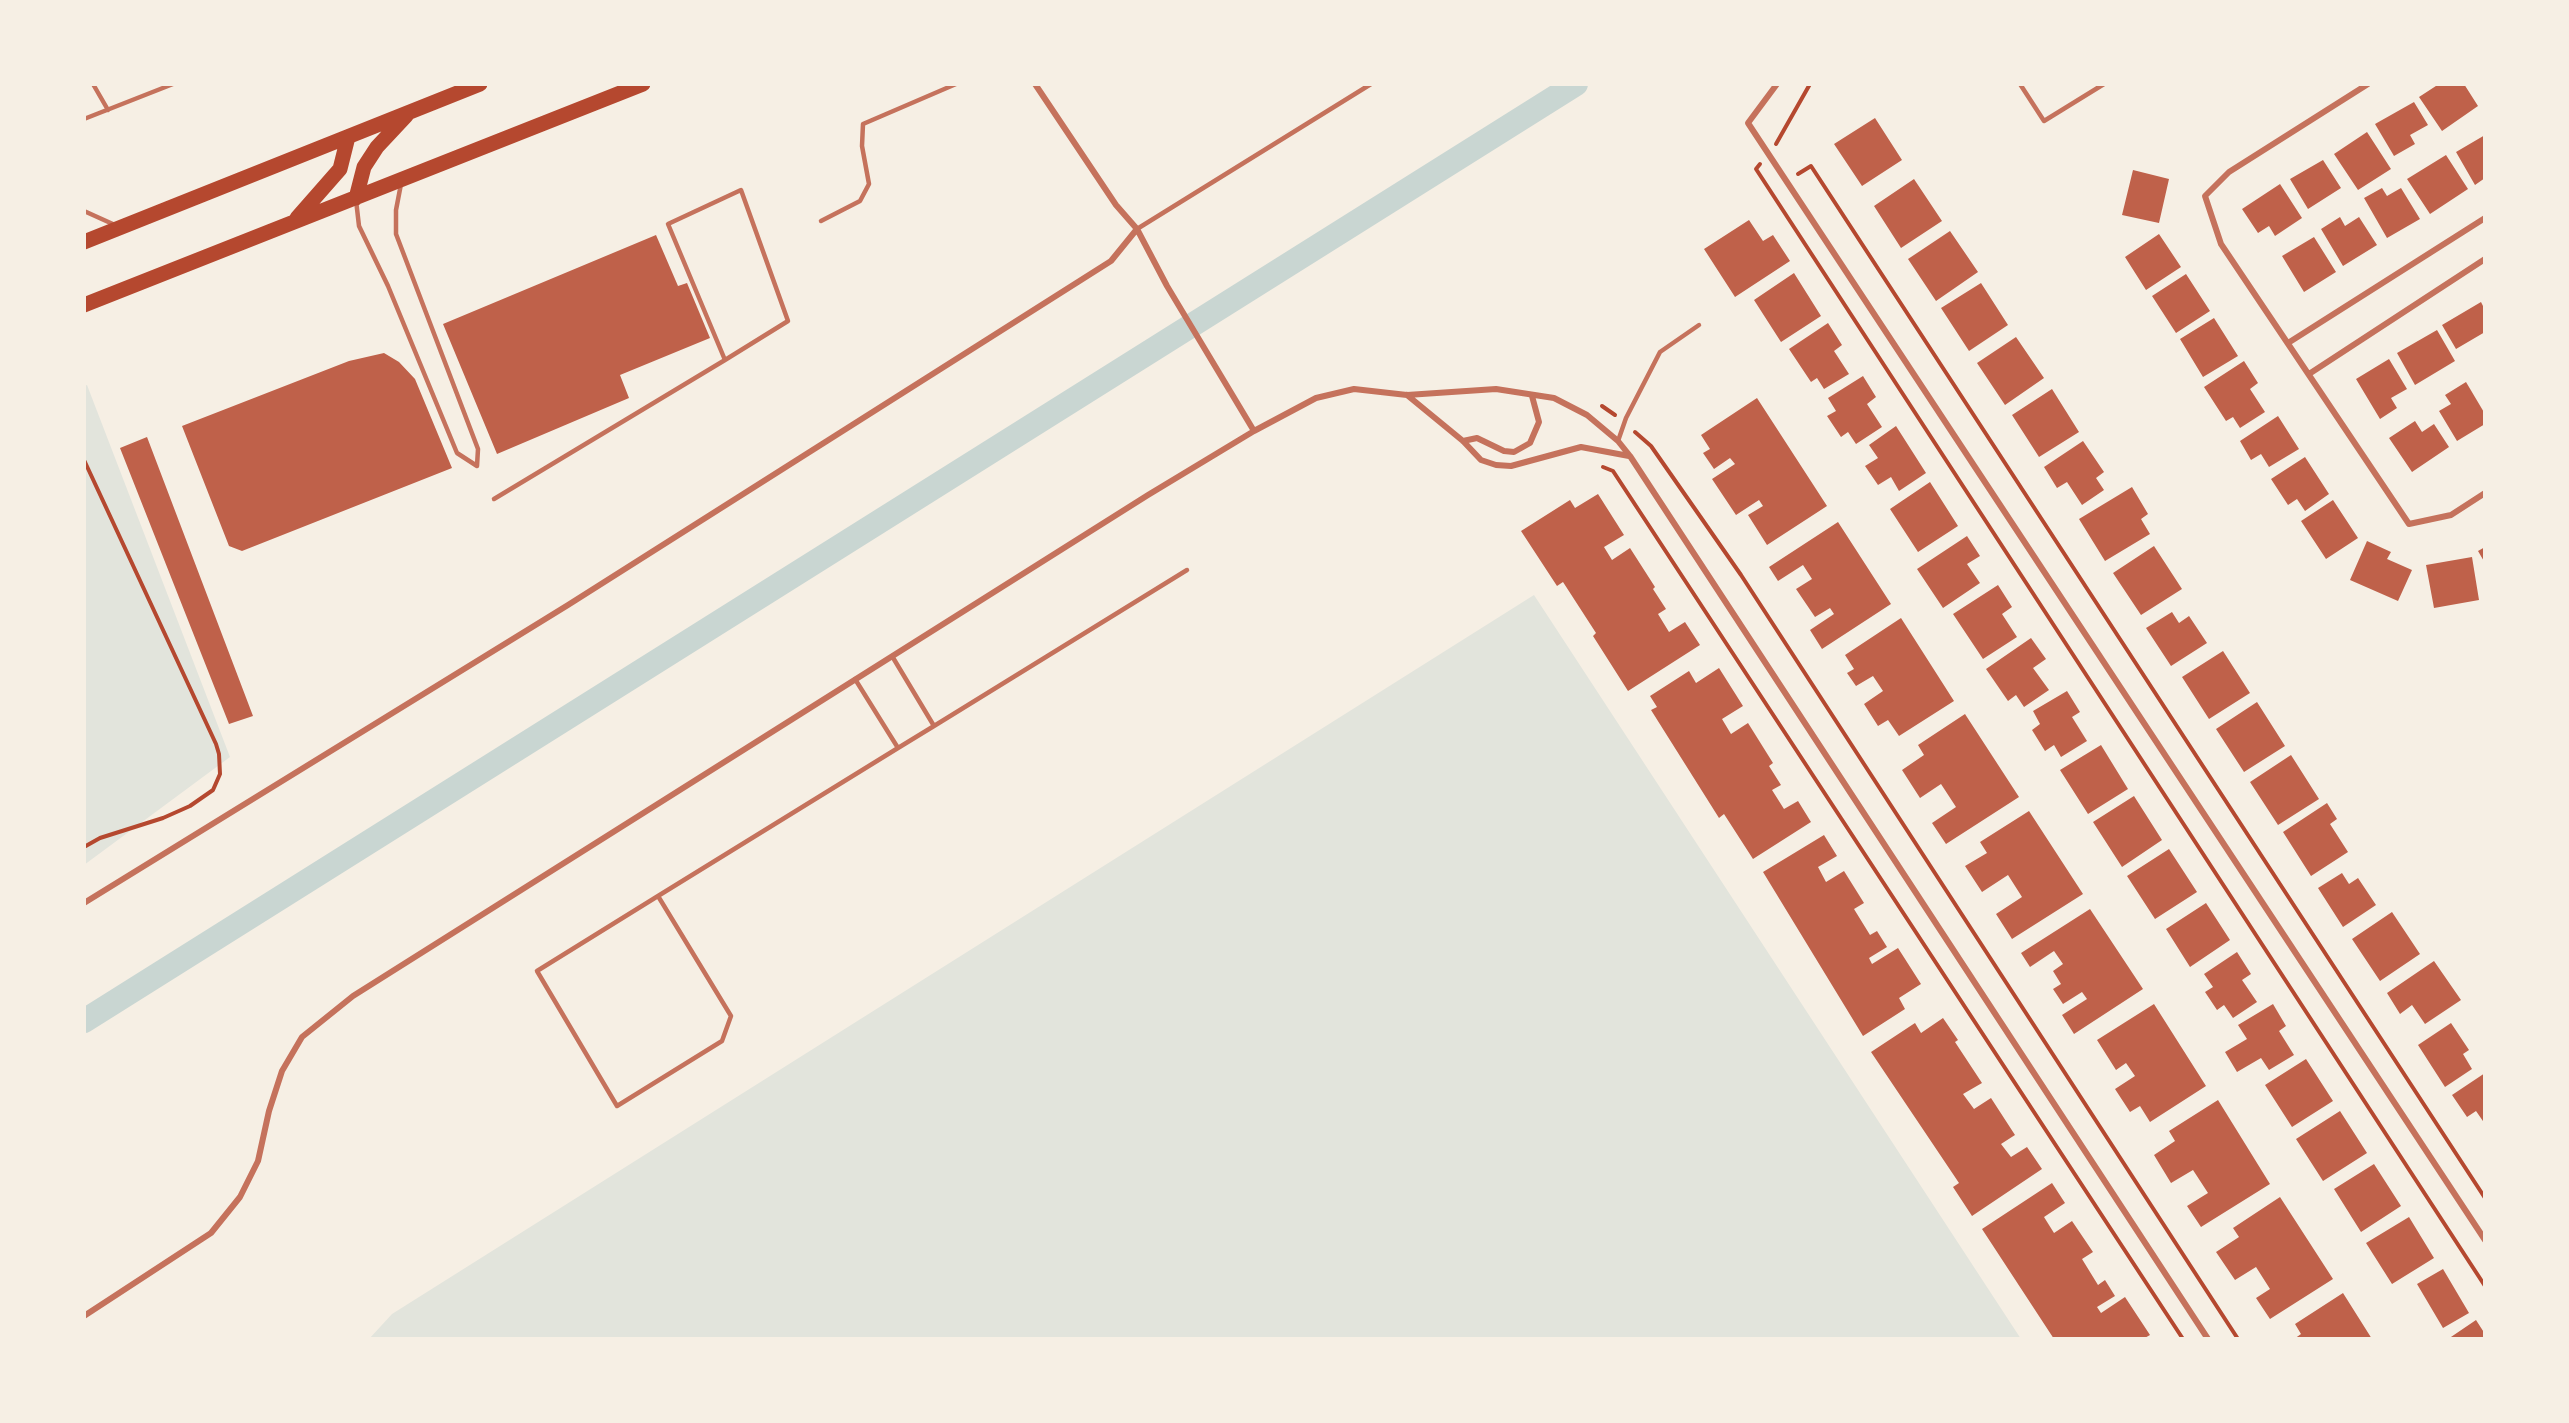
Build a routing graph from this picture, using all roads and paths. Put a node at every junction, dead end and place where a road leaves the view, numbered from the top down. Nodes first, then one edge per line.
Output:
1 (93, 84) edge
2 (173, 84) edge
3 (480, 84) edge
4 (643, 84) edge
5 (956, 84) edge
6 (1035, 84) edge
7 (1371, 84) edge
8 (1777, 84) edge
9 (1810, 84) edge
10 (2020, 84) edge
11 (2104, 84) edge
12 (2368, 84) edge
13 (108, 110) junction
14 (411, 112) junction
15 (84, 119) edge
16 (348, 137) junction
17 (1769, 153) junction
18 (402, 179) junction
19 (1787, 181) junction
20 (356, 198) junction
21 (84, 211) edge
22 (2485, 218) edge
23 (821, 221) dead end
24 (293, 222) junction
25 (120, 227) junction
26 (1137, 229) junction
27 (84, 242) edge
28 (2485, 259) edge
29 (84, 305) edge
30 (1699, 325) dead end
31 (2288, 343) junction
32 (725, 360) junction
33 (2309, 374) junction
34 (1407, 395) junction
35 (1532, 396) junction
36 (1600, 405) dead end
37 (1624, 422) junction
38 (1254, 431) junction
39 (1464, 441) junction
40 (1618, 441) junction
41 (1581, 447) junction
42 (1630, 456) junction
43 (84, 460) edge
44 (2485, 493) edge
45 (494, 499) dead end
46 (1186, 570) dead end
47 (892, 656) junction
48 (855, 679) junction
49 (934, 726) junction
50 (898, 748) junction
51 (84, 847) edge
52 (658, 896) junction
53 (84, 903) edge
54 (2485, 1198) edge
55 (2485, 1240) edge
56 (2485, 1286) edge
57 (84, 1316) edge
58 (2183, 1339) edge
59 (2208, 1339) edge
60 (2238, 1339) edge

1 - 13 lane
2 - 13 lane
3 - 14 main road
4 - 18 main road
5 - 23 lane
6 - 26 street
7 - 26 lane
8 - 17 street
9 - 17 path
10 - 11 lane
12 - 31 street
13 - 15 lane
14 - 16 main road
14 - 20 main road
16 - 24 main road
16 - 25 main road
17 - 19 street
17 - 56 path
18 - 20 main road
18 - 20 lane
19 - 54 path
19 - 55 street
20 - 24 main road
21 - 25 lane
22 - 31 street
24 - 29 main road
25 - 27 main road
26 - 38 street
26 - 53 street
28 - 33 street
30 - 37 lane
31 - 33 street
32 - 32 lane
32 - 45 lane
33 - 44 street
34 - 35 street
34 - 38 street
34 - 39 street
35 - 39 street
35 - 40 street
36 - 37 path
37 - 40 lane
37 - 60 path
38 - 47 street
39 - 41 street
40 - 42 street
41 - 42 street
41 - 58 path
42 - 59 street
43 - 51 path
46 - 49 lane
47 - 48 street
47 - 49 lane
48 - 50 lane
48 - 57 street
49 - 50 lane
50 - 52 lane
52 - 52 lane

